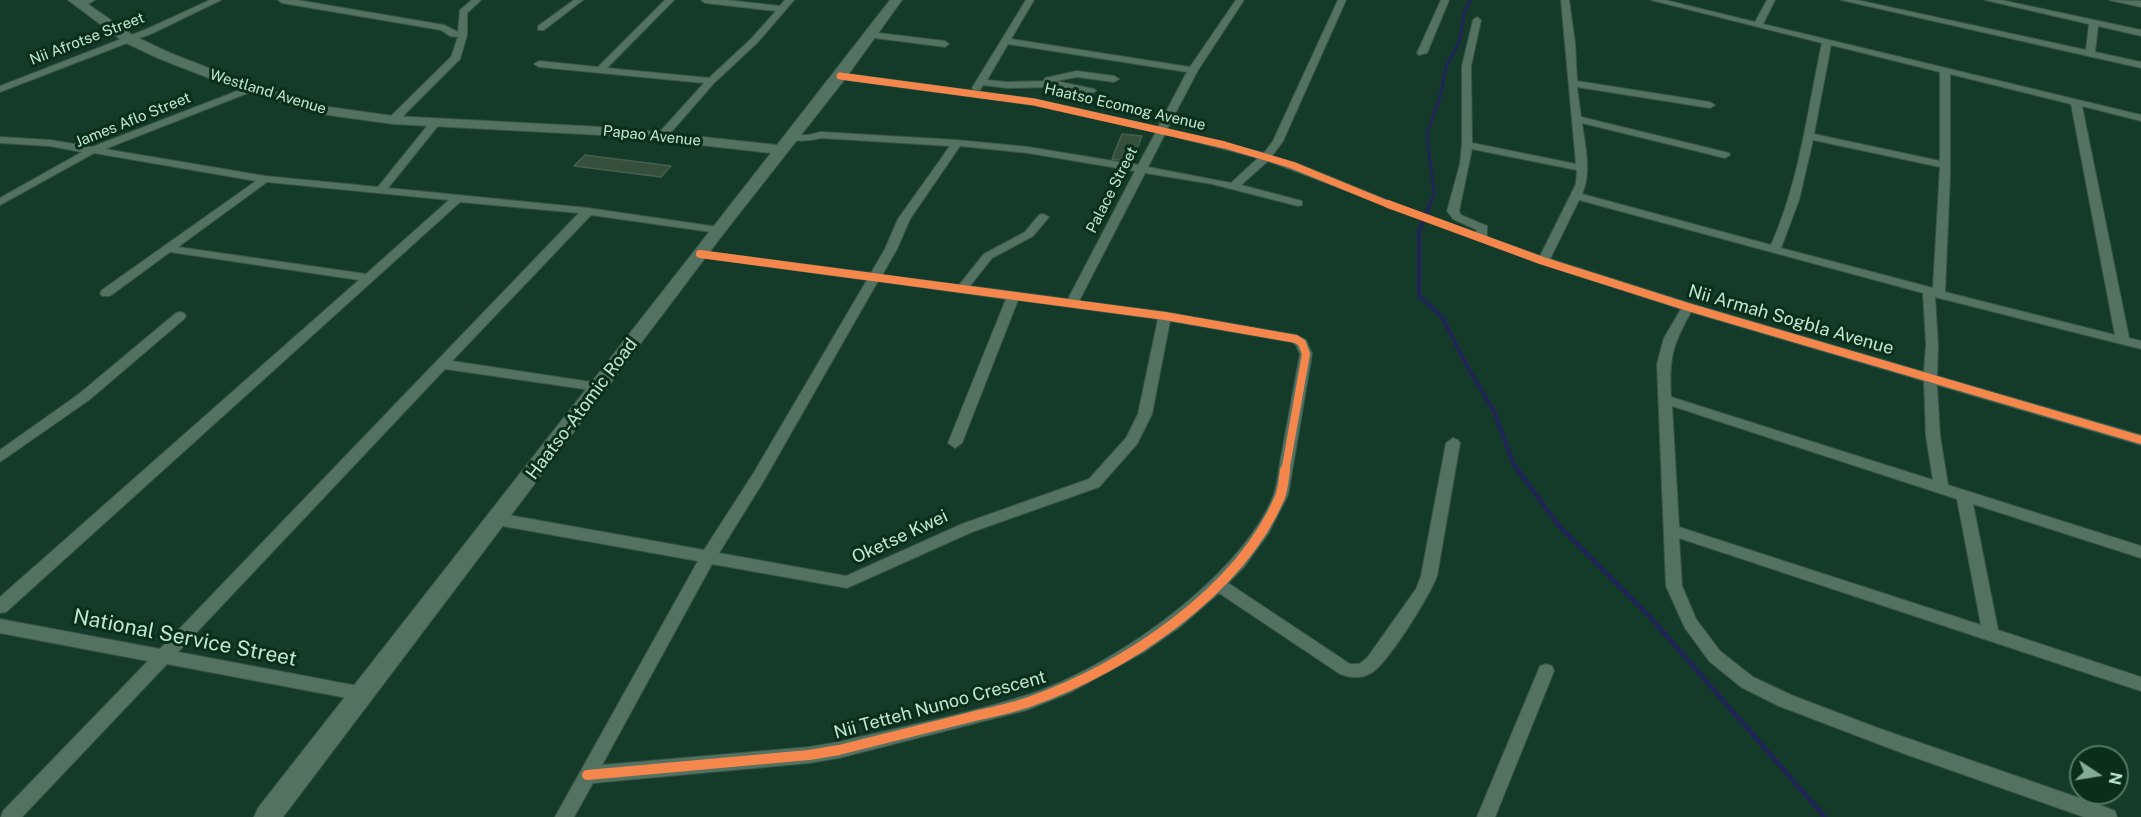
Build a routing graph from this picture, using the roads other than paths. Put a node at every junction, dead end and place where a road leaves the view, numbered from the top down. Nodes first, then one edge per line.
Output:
1 (216, 0) edge
2 (282, 0) edge
3 (477, 0) edge
4 (579, 0) edge
5 (670, 0) edge
6 (705, 0) edge
7 (790, 0) edge
8 (896, 0) edge
9 (1030, 0) edge
10 (1240, 0) edge
11 (1342, 0) edge
12 (1445, 0) edge
13 (1565, 0) edge
14 (1654, 0) edge
15 (1771, 0) edge
16 (1845, 0) edge
17 (1989, 0) edge
18 (2113, 0) edge
19 (82, 2) edge
20 (2141, 4) edge
21 (782, 9) junction
22 (1477, 20) dead end
23 (462, 21) junction
24 (2094, 23) junction
25 (1758, 24) junction
26 (444, 28) junction
27 (541, 28) dead end
28 (2141, 33) edge
29 (463, 35) junction
30 (870, 35) junction
31 (129, 39) junction
32 (1007, 41) junction
33 (1827, 41) junction
34 (945, 44) dead end
35 (1422, 53) dead end
36 (2090, 53) junction
37 (539, 64) dead end
38 (2141, 65) edge
39 (601, 69) junction
40 (1193, 70) junction
41 (1945, 70) junction
42 (840, 76) junction
43 (1114, 79) dead end
44 (711, 81) junction
45 (981, 82) junction
46 (1037, 83) junction
47 (1572, 83) junction
48 (0, 89) edge
49 (250, 89) junction
50 (1091, 91) dead end
51 (974, 93) junction
52 (2076, 103) junction
53 (1710, 105) dead end
54 (2141, 118) edge
55 (1576, 119) junction
56 (393, 120) junction
57 (436, 122) junction
58 (552, 127) joint
59 (1161, 129) junction
60 (662, 136) junction
61 (1808, 136) junction
62 (791, 137) junction
63 (0, 140) edge
64 (957, 143) junction
65 (1467, 145) junction
66 (781, 150) junction
67 (91, 151) junction
68 (1725, 155) dead end
69 (1266, 157) junction
70 (1945, 165) junction
71 (1582, 168) junction
72 (1140, 169) junction
73 (264, 179) junction
74 (1234, 186) junction
75 (381, 190) junction
76 (1577, 196) junction
77 (458, 198) junction
78 (0, 202) edge
79 (1298, 203) dead end
80 (588, 211) junction
81 (1043, 217) dead end
82 (1436, 222) joint
83 (718, 230) junction
84 (1481, 238) junction
85 (170, 249) junction
86 (1774, 250) junction
87 (700, 254) junction
88 (1543, 261) junction
89 (371, 278) junction
90 (873, 279) junction
91 (961, 290) junction
92 (106, 292) dead end
93 (1934, 292) junction
94 (1014, 297) junction
95 (1071, 305) junction
96 (1688, 307) junction
97 (180, 316) dead end
98 (1165, 316) junction
99 (2123, 341) junction
100 (2141, 345) edge
101 (443, 364) junction
102 (1931, 379) junction
103 (598, 387) junction
104 (1664, 399) junction
105 (2141, 440) edge
106 (955, 443) dead end
107 (1454, 443) dead end
108 (0, 457) edge
109 (1941, 488) junction
110 (1964, 495) junction
111 (497, 519) junction
112 (1671, 530) junction
113 (2141, 552) edge
114 (709, 556) junction
115 (1217, 584) junction
116 (0, 607) edge
117 (0, 626) edge
118 (1990, 635) junction
119 (163, 657) junction
120 (1546, 671) dead end
121 (2141, 684) edge
122 (363, 694) junction
123 (587, 776) junction
124 (10, 817) edge
125 (267, 817) edge
126 (564, 817) edge
127 (1486, 817) edge
128 (2108, 817) edge

1 - 31 street, Nii Afrotse Street
2 - 26 street
3 - 23 street
4 - 27 street
5 - 39 street
6 - 21 street
7 - 21 street
8 - 30 main road, Haatso-Atomic Road
9 - 32 street
10 - 40 street, Palace Street
11 - 69 street
12 - 35 street
13 - 47 street
14 - 25 street
15 - 25 street
16 - 36 street
17 - 24 street
18 - 20 street
19 - 31 main road, Westland Avenue
21 - 44 street
22 - 65 street
23 - 26 street
23 - 29 street
24 - 28 street
24 - 36 street
25 - 33 street
26 - 29 street
29 - 56 street
30 - 34 street
30 - 42 main road, Haatso-Atomic Road
31 - 48 street, Nii Afrotse Street
31 - 49 main road, Westland Avenue
32 - 40 street
32 - 45 street
33 - 41 street
33 - 61 street
36 - 38 street
37 - 39 street
39 - 44 street
40 - 59 street, Palace Street
41 - 52 street
41 - 70 street
42 - 51 street, Haatso Ecomog Avenue
42 - 62 main road, Haatso-Atomic Road
43 - 46 street
44 - 60 street
45 - 46 street
45 - 51 street
46 - 50 street
47 - 53 street
47 - 55 street
49 - 56 main road, Westland Avenue
49 - 67 street, James Aflo Street
51 - 59 street, Haatso Ecomog Avenue
52 - 54 street
52 - 99 street
55 - 68 street
55 - 71 street
56 - 57 main road, Westland Avenue
57 - 58 main road, Westland Avenue
57 - 75 street
58 - 60 main road, Papao Avenue
59 - 69 street, Haatso Ecomog Avenue
59 - 72 street, Palace Street
60 - 66 main road, Papao Avenue
61 - 70 street
61 - 86 street
62 - 64 street
62 - 66 main road, Haatso-Atomic Road
63 - 67 street
64 - 72 street
64 - 90 street
65 - 71 street
65 - 84 street
66 - 83 main road, Haatso-Atomic Road
67 - 73 street
67 - 78 street, James Aflo Street
69 - 74 street
69 - 82 street, Haatso Ecomog Avenue
70 - 93 street
71 - 76 street
72 - 74 street
72 - 95 street, Palace Street
73 - 75 street
73 - 85 street
74 - 79 street
75 - 77 street
76 - 86 street
76 - 88 street
77 - 80 street
77 - 89 street
80 - 83 street
80 - 101 street
81 - 91 street
82 - 84 street, Nii Armah Sogbla Avenue
83 - 87 main road, Haatso-Atomic Road
84 - 88 street, Nii Armah Sogbla Avenue
85 - 89 street
85 - 92 street
86 - 93 street
87 - 90 street, Nii Tetteh Nunoo Crescent
87 - 103 main road, Haatso-Atomic Road
88 - 96 street, Nii Armah Sogbla Avenue
89 - 116 street
90 - 91 street, Nii Tetteh Nunoo Crescent
90 - 114 street
91 - 94 street, Nii Tetteh Nunoo Crescent
93 - 99 street
93 - 102 street
94 - 95 street, Nii Tetteh Nunoo Crescent
94 - 106 street
95 - 98 street, Nii Tetteh Nunoo Crescent
96 - 102 street, Nii Armah Sogbla Avenue
96 - 104 street
97 - 108 street
98 - 114 street, Oketse Kwei
98 - 115 street, Nii Tetteh Nunoo Crescent
99 - 100 street
101 - 103 street
101 - 119 street
102 - 105 street, Nii Armah Sogbla Avenue
102 - 109 street
103 - 111 main road, Haatso-Atomic Road
104 - 109 street
104 - 112 street
107 - 115 street
109 - 110 street
110 - 113 street
110 - 118 street
111 - 114 street, Oketse Kwei
111 - 122 main road, Haatso-Atomic Road
112 - 118 street
112 - 128 street
114 - 123 street
115 - 123 street, Nii Tetteh Nunoo Crescent
117 - 119 street, National Service Street
118 - 121 street
119 - 122 street, National Service Street
119 - 124 street
120 - 127 street
122 - 125 main road, Haatso-Atomic Road
123 - 126 street

